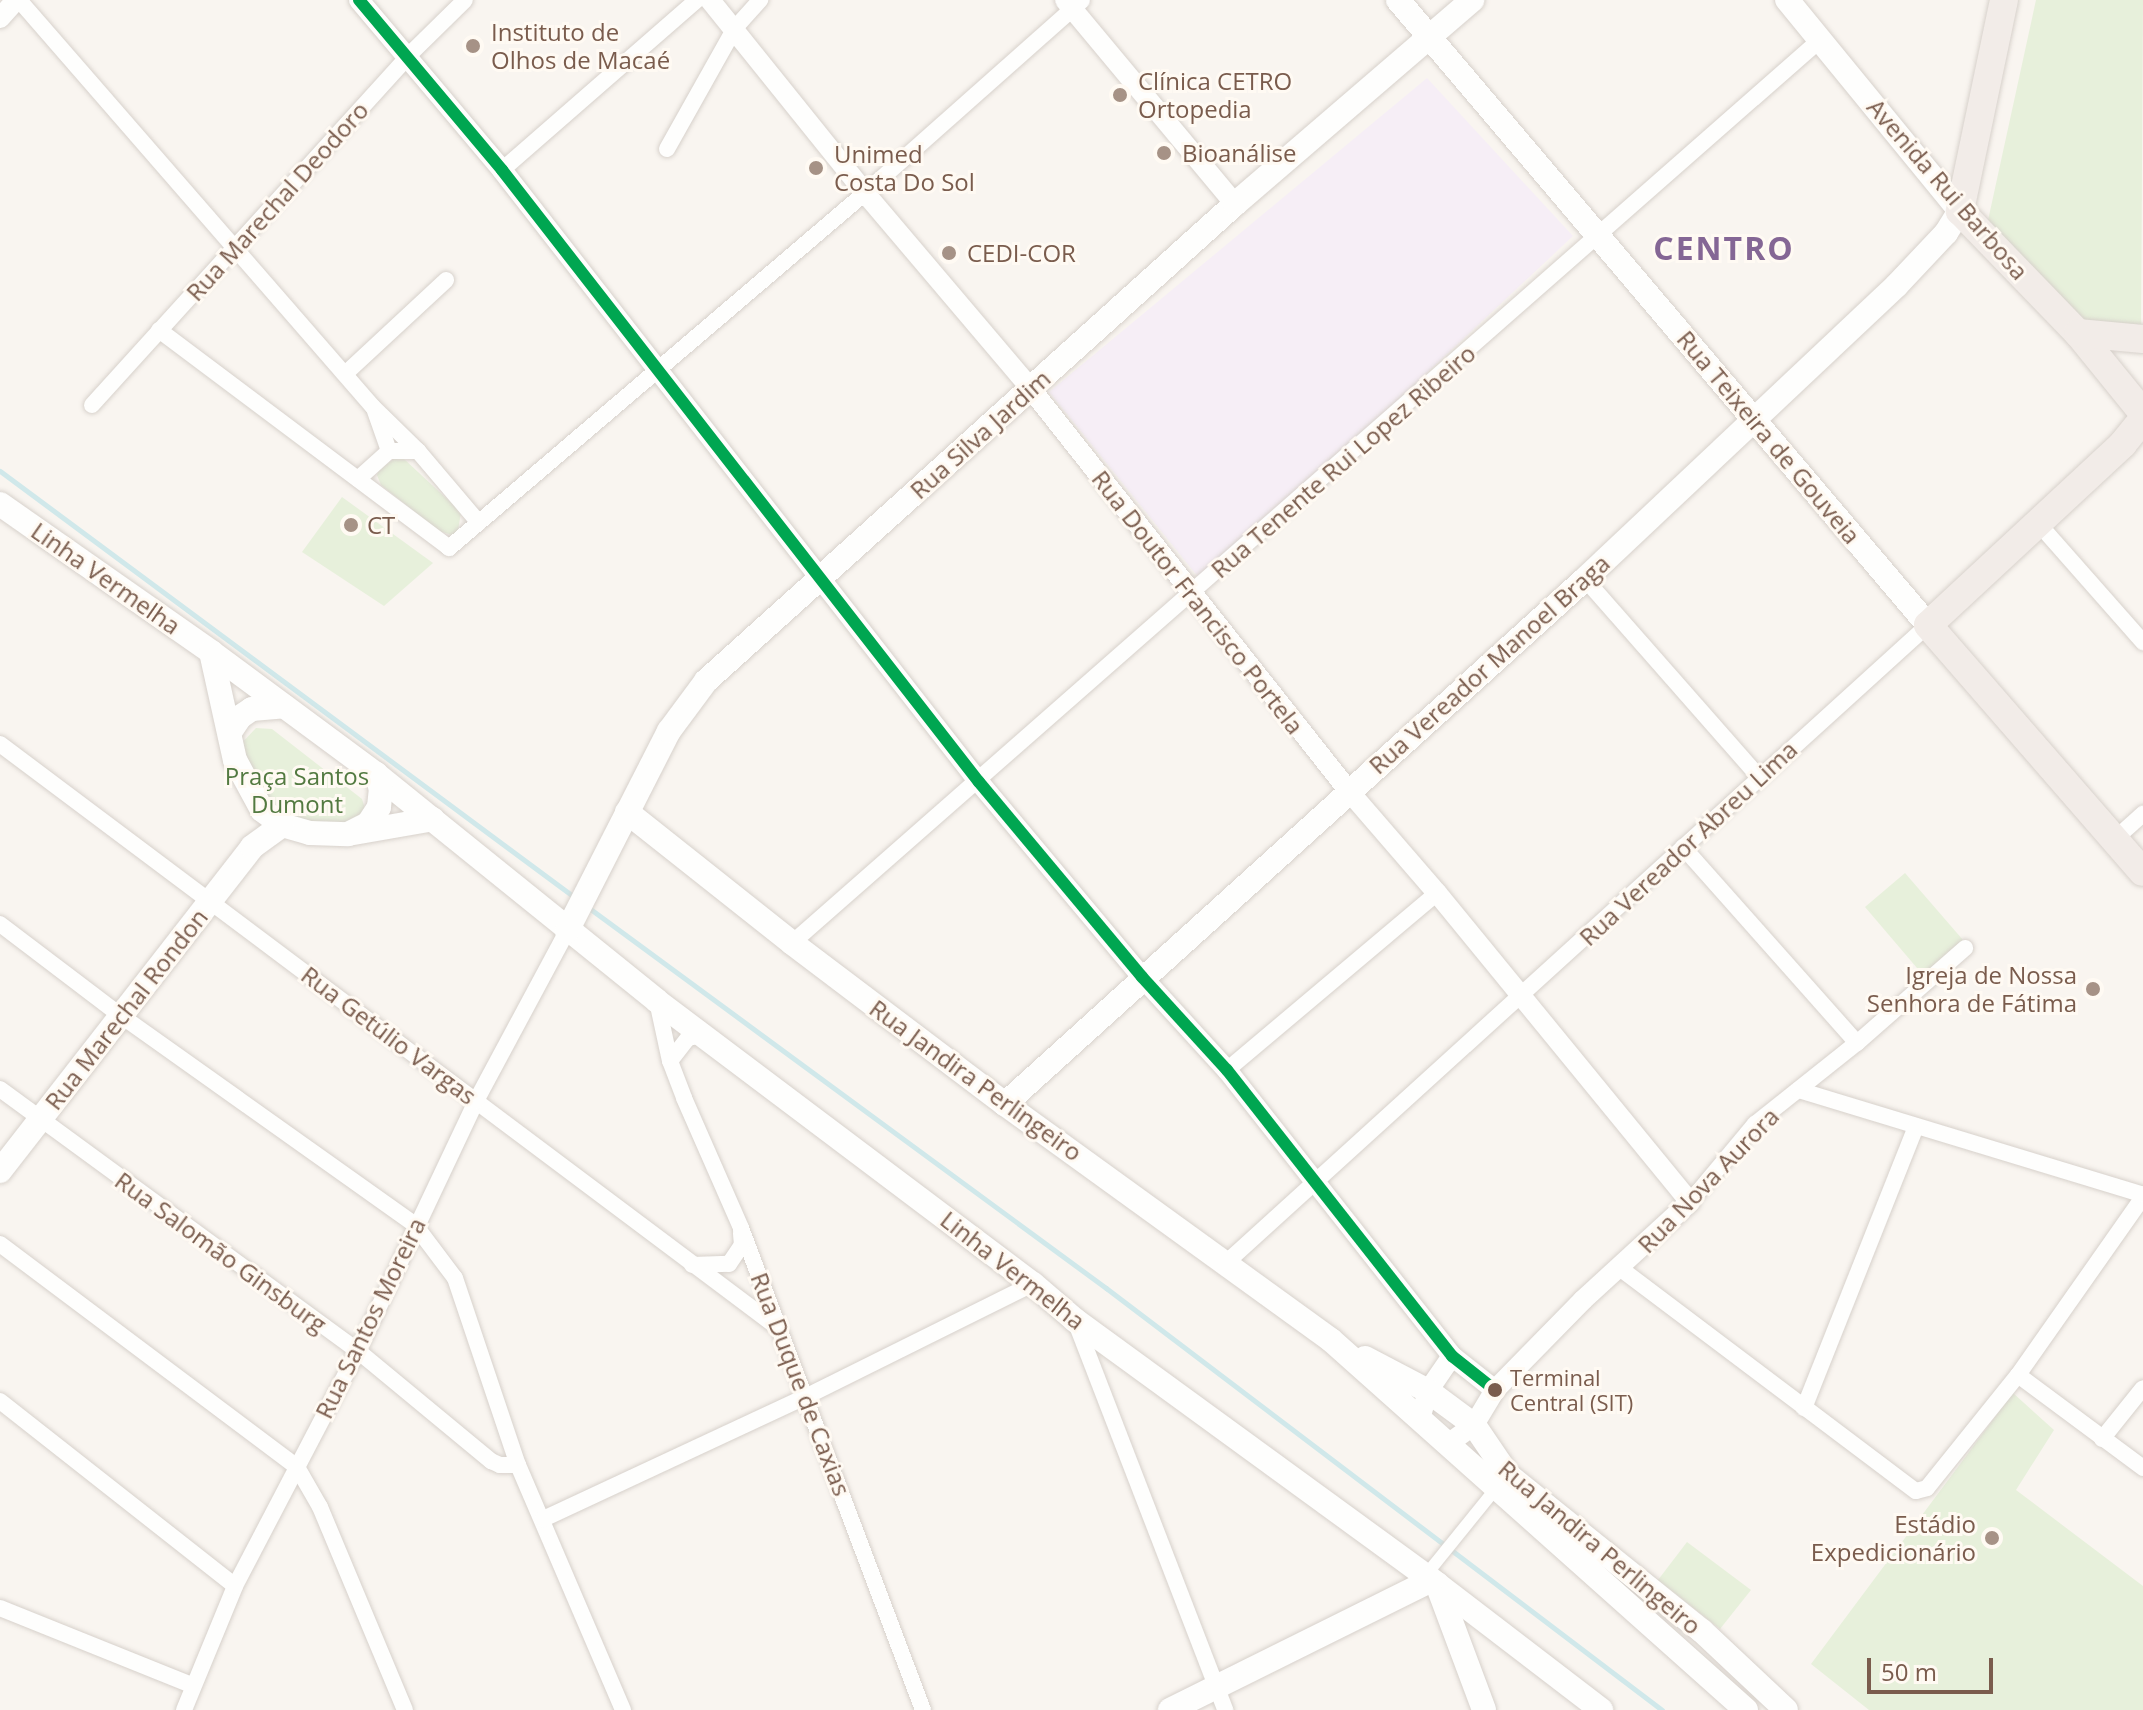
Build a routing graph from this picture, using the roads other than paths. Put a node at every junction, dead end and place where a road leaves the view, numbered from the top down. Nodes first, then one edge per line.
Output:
1 (18, 0) edge
2 (359, 0) edge
3 (465, 0) edge
4 (697, 0) edge
5 (710, 0) edge
6 (760, 0) edge
7 (1398, 0) edge
8 (1472, 0) edge
9 (1787, 0) edge
10 (2004, 0) edge
11 (1073, 3) edge
12 (0, 18) edge
13 (735, 28) junction
14 (1429, 35) junction
15 (1820, 40) junction
16 (407, 57) junction
17 (667, 149) dead end
18 (502, 170) junction
19 (865, 193) junction
20 (1235, 204) junction
21 (1960, 211) junction
22 (1599, 236) junction
23 (235, 250) junction
24 (446, 280) dead end
25 (159, 330) junction
26 (2078, 333) junction
27 (2143, 339) edge
28 (657, 372) junction
29 (345, 374) junction
30 (1031, 389) junction
31 (92, 405) dead end
32 (373, 407) junction
33 (2143, 413) edge
34 (2143, 419) edge
35 (1756, 420) junction
36 (389, 451) junction
37 (418, 451) junction
38 (358, 479) junction
39 (0, 504) edge
40 (479, 523) junction
41 (2038, 523) junction
42 (822, 576) junction
43 (1585, 579) junction
44 (1190, 594) junction
45 (1928, 625) junction
46 (2143, 642) edge
47 (211, 652) junction
48 (284, 706) junction
49 (230, 732) junction
50 (0, 744) edge
51 (376, 774) junction
52 (1759, 777) junction
53 (979, 782) junction
54 (1348, 790) junction
55 (262, 810) junction
56 (627, 812) junction
57 (2143, 814) edge
58 (433, 819) junction
59 (282, 825) junction
60 (348, 834) junction
61 (2115, 839) junction
62 (252, 847) junction
63 (1683, 847) junction
64 (2143, 872) edge
65 (1437, 893) junction
66 (211, 899) junction
67 (577, 912) junction
68 (0, 924) edge
69 (792, 943) junction
70 (1965, 948) dead end
71 (1142, 977) junction
72 (1522, 996) junction
73 (657, 1001) junction
74 (120, 1015) junction
75 (703, 1035) junction
76 (1857, 1043) junction
77 (670, 1061) junction
78 (1227, 1070) junction
79 (0, 1089) edge
80 (1798, 1090) junction
81 (476, 1101) junction
82 (1005, 1104) junction
83 (40, 1120) junction
84 (1916, 1126) junction
85 (0, 1171) edge
86 (1315, 1180) junction
87 (1690, 1202) junction
88 (415, 1225) junction
89 (741, 1228) junction
90 (0, 1244) edge
91 (1227, 1262) junction
92 (692, 1265) junction
93 (1621, 1269) junction
94 (1033, 1284) junction
95 (1075, 1320) junction
96 (777, 1327) junction
97 (1331, 1340) junction
98 (358, 1351) junction
99 (1452, 1356) junction
100 (2018, 1375) junction
101 (2143, 1388) edge
102 (1495, 1390) junction
103 (1428, 1391) junction
104 (807, 1396) junction
105 (0, 1401) edge
106 (1804, 1408) junction
107 (1420, 1419) junction
108 (1474, 1425) junction
109 (2102, 1439) junction
110 (1448, 1444) junction
111 (518, 1465) junction
112 (297, 1467) junction
113 (2143, 1468) edge
114 (1497, 1487) junction
115 (543, 1519) junction
116 (1431, 1580) junction
117 (235, 1586) junction
118 (0, 1608) edge
119 (1491, 1625) junction
120 (1702, 1631) junction
121 (1458, 1638) junction
122 (1682, 1651) junction
123 (192, 1685) junction
124 (1221, 1699) edge
125 (184, 1710) edge
126 (405, 1710) edge
127 (623, 1710) edge
128 (923, 1710) edge
129 (1170, 1710) edge
130 (1484, 1710) edge
131 (1601, 1710) edge
132 (1746, 1710) edge
133 (1786, 1710) edge

1 - 12 street
1 - 23 street
2 - 16 street
3 - 16 street, Rua Marechal Deodoro
4 - 18 street
5 - 13 street, Rua Doutor Francisco Portela
6 - 13 street
7 - 14 main road, Rua Teixeira de Gouveia
8 - 14 main road, Rua Silva Jardim
9 - 15 main road, Avenida Rui Barbosa
10 - 21 highway
11 - 19 street
11 - 20 street
13 - 17 street
13 - 19 street, Rua Doutor Francisco Portela
14 - 20 main road, Rua Silva Jardim
14 - 22 main road, Rua Teixeira de Gouveia
15 - 21 main road, Avenida Rui Barbosa
15 - 22 street, Rua Tenente Rui Lopez Ribeiro
16 - 18 street
16 - 23 street, Rua Marechal Deodoro
18 - 28 street
19 - 28 street
19 - 30 street, Rua Doutor Francisco Portela
20 - 30 main road, Rua Silva Jardim
21 - 26 highway, Avenida Rui Barbosa
21 - 35 main road, Rua Vereador Manoel Braga
22 - 35 main road, Rua Teixeira de Gouveia
22 - 44 street, Rua Tenente Rui Lopez Ribeiro
23 - 25 street, Rua Marechal Deodoro
23 - 29 street
24 - 29 street
25 - 31 street, Rua Marechal Deodoro
25 - 38 street
26 - 27 highway
26 - 33 highway, Avenida Rui Barbosa
28 - 40 street
28 - 42 street
29 - 32 street
30 - 42 main road, Rua Silva Jardim
30 - 44 street, Rua Doutor Francisco Portela
32 - 36 street
32 - 37 street
34 - 41 highway, Rua Vereador Abreu Lima
35 - 43 main road, Rua Vereador Manoel Braga
35 - 45 main road, Rua Teixeira de Gouveia
36 - 37 street
36 - 38 street
37 - 40 street
38 - 40 street
39 - 47 main road, Linha Vermelha
41 - 45 highway, Rua Vereador Abreu Lima
41 - 46 street
42 - 53 street
42 - 56 main road, Rua Silva Jardim
43 - 52 street
43 - 54 main road, Rua Vereador Manoel Braga
44 - 53 street, Rua Tenente Rui Lopez Ribeiro
44 - 54 street, Rua Doutor Francisco Portela
45 - 52 street, Rua Vereador Abreu Lima
45 - 61 highway, Rua Teixeira de Gouveia
47 - 48 main road, Linha Vermelha
47 - 49 main road
48 - 49 main road
48 - 51 main road, Linha Vermelha
49 - 55 main road
50 - 66 street, Rua Getúlio Vargas
51 - 58 main road, Linha Vermelha
51 - 60 main road
52 - 63 street, Rua Vereador Abreu Lima
53 - 69 street, Rua Tenente Rui Lopez Ribeiro
53 - 71 street
54 - 65 street, Rua Doutor Francisco Portela
54 - 71 main road, Rua Vereador Manoel Braga
55 - 59 main road
55 - 62 main road
56 - 67 main road, Rua Silva Jardim
56 - 69 main road, Rua Jandira Perlingeiro
57 - 61 street
58 - 60 main road
58 - 67 main road, Linha Vermelha
59 - 60 main road
59 - 62 main road
61 - 64 highway, Rua Teixeira de Gouveia
62 - 66 main road, Rua Marechal Rondon
63 - 72 street, Rua Vereador Abreu Lima
63 - 76 street
65 - 72 street, Rua Doutor Francisco Portela
65 - 78 street
66 - 74 main road, Rua Marechal Rondon
66 - 81 street, Rua Getúlio Vargas
67 - 73 main road, Linha Vermelha
67 - 81 street, Rua Santos Moreira
68 - 74 street
69 - 82 main road, Rua Jandira Perlingeiro
70 - 76 street, Rua Nova Aurora
71 - 78 street
71 - 82 main road, Rua Vereador Manoel Braga
72 - 86 street, Rua Vereador Abreu Lima
72 - 87 street, Rua Doutor Francisco Portela
73 - 75 main road, Linha Vermelha
73 - 77 street, Rua Duque de Caxias
74 - 83 main road, Rua Marechal Rondon
74 - 88 street
75 - 77 street
75 - 94 main road, Linha Vermelha
76 - 80 street, Rua Nova Aurora
77 - 89 street, Rua Duque de Caxias
78 - 86 street
79 - 83 street, Rua Salomão Ginsburg
80 - 84 street
80 - 87 street, Rua Nova Aurora
81 - 88 street, Rua Santos Moreira
81 - 92 street, Rua Getúlio Vargas
82 - 91 main road, Rua Jandira Perlingeiro
83 - 85 main road, Rua Marechal Rondon
83 - 98 street, Rua Salomão Ginsburg
84 - 100 street
84 - 106 street
86 - 91 street, Rua Vereador Abreu Lima
86 - 99 street
87 - 93 street, Rua Nova Aurora
88 - 98 street, Rua Santos Moreira
88 - 111 street
89 - 92 street
89 - 96 street, Rua Duque de Caxias
90 - 112 street
91 - 97 main road, Rua Jandira Perlingeiro
92 - 96 street, Rua Getúlio Vargas
93 - 102 street, Rua Nova Aurora
93 - 106 street
94 - 95 main road, Linha Vermelha
94 - 104 street
95 - 116 main road, Linha Vermelha
95 - 124 street
96 - 104 street, Rua Duque de Caxias
97 - 103 main road, Rua Jandira Perlingeiro
97 - 107 main road, Rua Jandira Perlingeiro
98 - 111 street, Rua Salomão Ginsburg
98 - 112 street, Rua Santos Moreira
99 - 102 street
99 - 103 street
100 - 106 street
100 - 109 street
101 - 109 street
102 - 108 street, Rua Nova Aurora
103 - 107 street
103 - 108 main road, Rua Jandira Perlingeiro
104 - 115 street
104 - 128 street, Rua Duque de Caxias
105 - 117 street
107 - 110 main road, Rua Jandira Perlingeiro
108 - 110 street
108 - 120 main road, Rua Jandira Perlingeiro
109 - 113 street
110 - 114 main road, Rua Jandira Perlingeiro
111 - 115 street
112 - 117 street, Rua Santos Moreira
112 - 126 street
114 - 116 street
114 - 122 main road, Rua Jandira Perlingeiro
115 - 127 street
116 - 119 main road, Linha Vermelha
116 - 121 main road
116 - 124 main road
117 - 123 street, Rua Santos Moreira
118 - 123 street
119 - 121 main road
119 - 131 main road, Linha Vermelha
120 - 122 main road
120 - 133 main road, Rua Jandira Perlingeiro
121 - 130 main road
122 - 132 main road, Rua Jandira Perlingeiro
123 - 125 street, Rua Santos Moreira
124 - 129 main road

